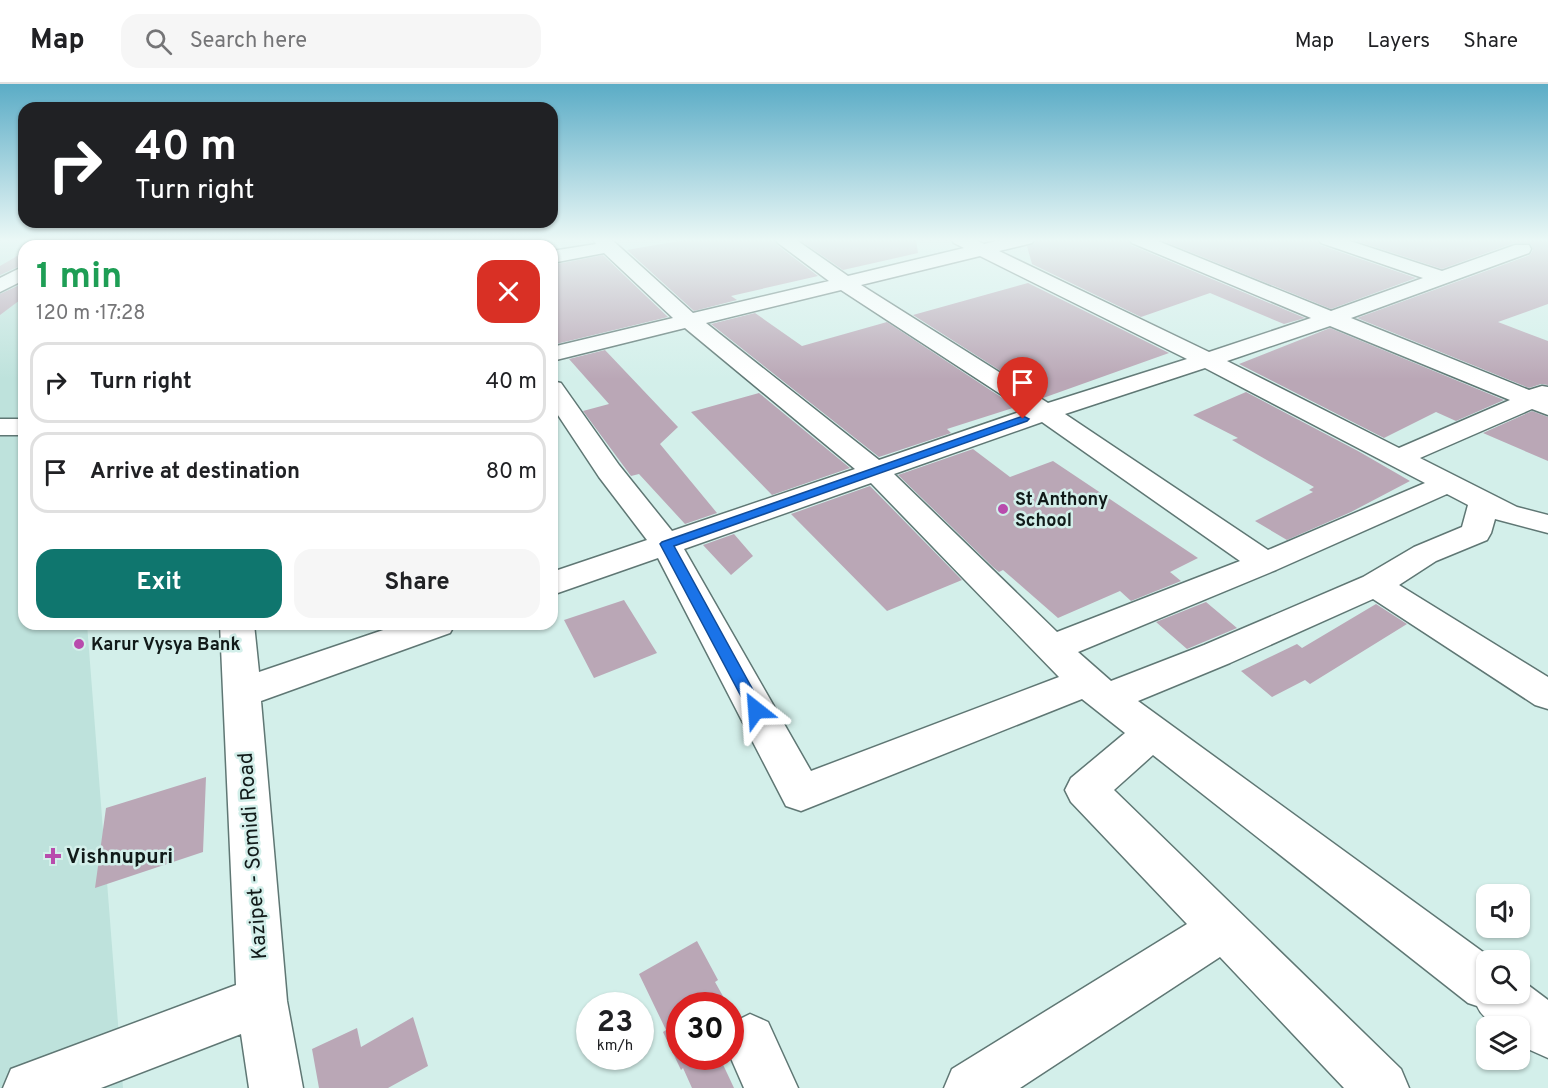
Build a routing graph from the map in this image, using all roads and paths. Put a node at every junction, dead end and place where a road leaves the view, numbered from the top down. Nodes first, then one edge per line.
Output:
1 (651, 286) edge
2 (827, 286) edge
3 (849, 286) edge
4 (1055, 286) edge
5 (1256, 286) edge
6 (1420, 286) edge
7 (1334, 317) junction
8 (688, 320) junction
9 (558, 352) edge
10 (1207, 360) junction
11 (558, 397) edge
12 (1543, 398) edge
13 (1045, 412) junction
14 (0, 427) edge
15 (18, 427) edge
16 (1398, 458) junction
17 (874, 471) junction
18 (1448, 483) junction
19 (1484, 502) junction
20 (1548, 524) edge
21 (666, 544) junction
22 (1265, 563) junction
23 (558, 582) edge
24 (1376, 585) junction
25 (237, 630) edge
26 (421, 630) edge
27 (1052, 648) junction
28 (1096, 690) junction
29 (241, 693) junction
30 (1548, 695) edge
31 (1154, 732) junction
32 (1223, 928) junction
33 (1476, 977) edge
34 (262, 1001) junction
35 (1511, 1004) edge
36 (1548, 1032) edge
37 (750, 1040) dead end
38 (30, 1088) edge
39 (276, 1088) edge
40 (771, 1088) edge
41 (971, 1088) edge
42 (1382, 1088) edge

1 - 8 street
2 - 8 street
3 - 13 street
4 - 10 street
5 - 7 street
6 - 7 street
7 - 10 street
7 - 12 street
8 - 9 street
8 - 17 street
10 - 13 street
10 - 16 street
11 - 21 street
12 - 16 street
13 - 17 street
13 - 22 street
14 - 15 street
16 - 18 street
17 - 21 street
17 - 27 street
18 - 19 street
18 - 22 street
19 - 20 street
19 - 24 street
21 - 23 street
21 - 28 street
22 - 27 street
24 - 28 street
24 - 30 street
25 - 29 street, Kazipet - Somidi Road
26 - 29 street
27 - 28 street
28 - 31 street
29 - 34 street, Kazipet - Somidi Road
31 - 32 street
31 - 33 street
32 - 41 street
32 - 42 street
34 - 38 street
34 - 39 street, Kazipet - Somidi Road
35 - 36 street
37 - 40 street

